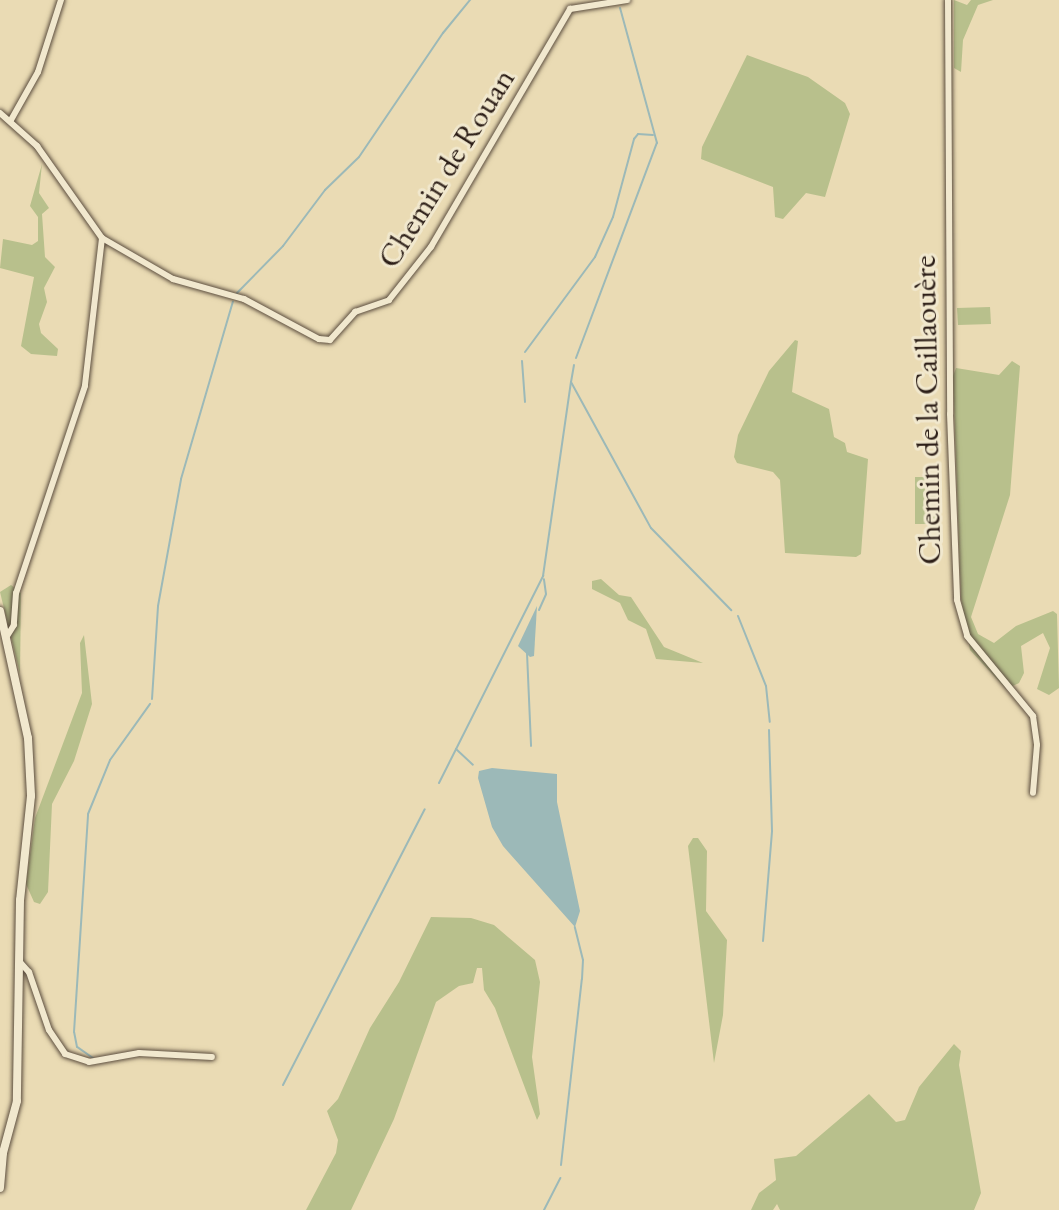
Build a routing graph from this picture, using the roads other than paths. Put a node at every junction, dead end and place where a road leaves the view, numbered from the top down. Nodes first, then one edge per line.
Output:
1 (61, 0) edge
2 (627, 0) edge
3 (948, 0) edge
4 (0, 113) edge
5 (11, 120) junction
6 (102, 238) junction
7 (0, 611) edge
8 (7, 636) junction
9 (1033, 793) dead end
10 (19, 961) junction
11 (212, 1057) dead end
12 (0, 1188) edge

1 - 5 street
2 - 6 street, Chemin de Rouan
3 - 9 street, Chemin de la Caillaouère
4 - 5 street
5 - 6 street
6 - 8 street
7 - 8 street
8 - 10 street
10 - 11 street
10 - 12 street

